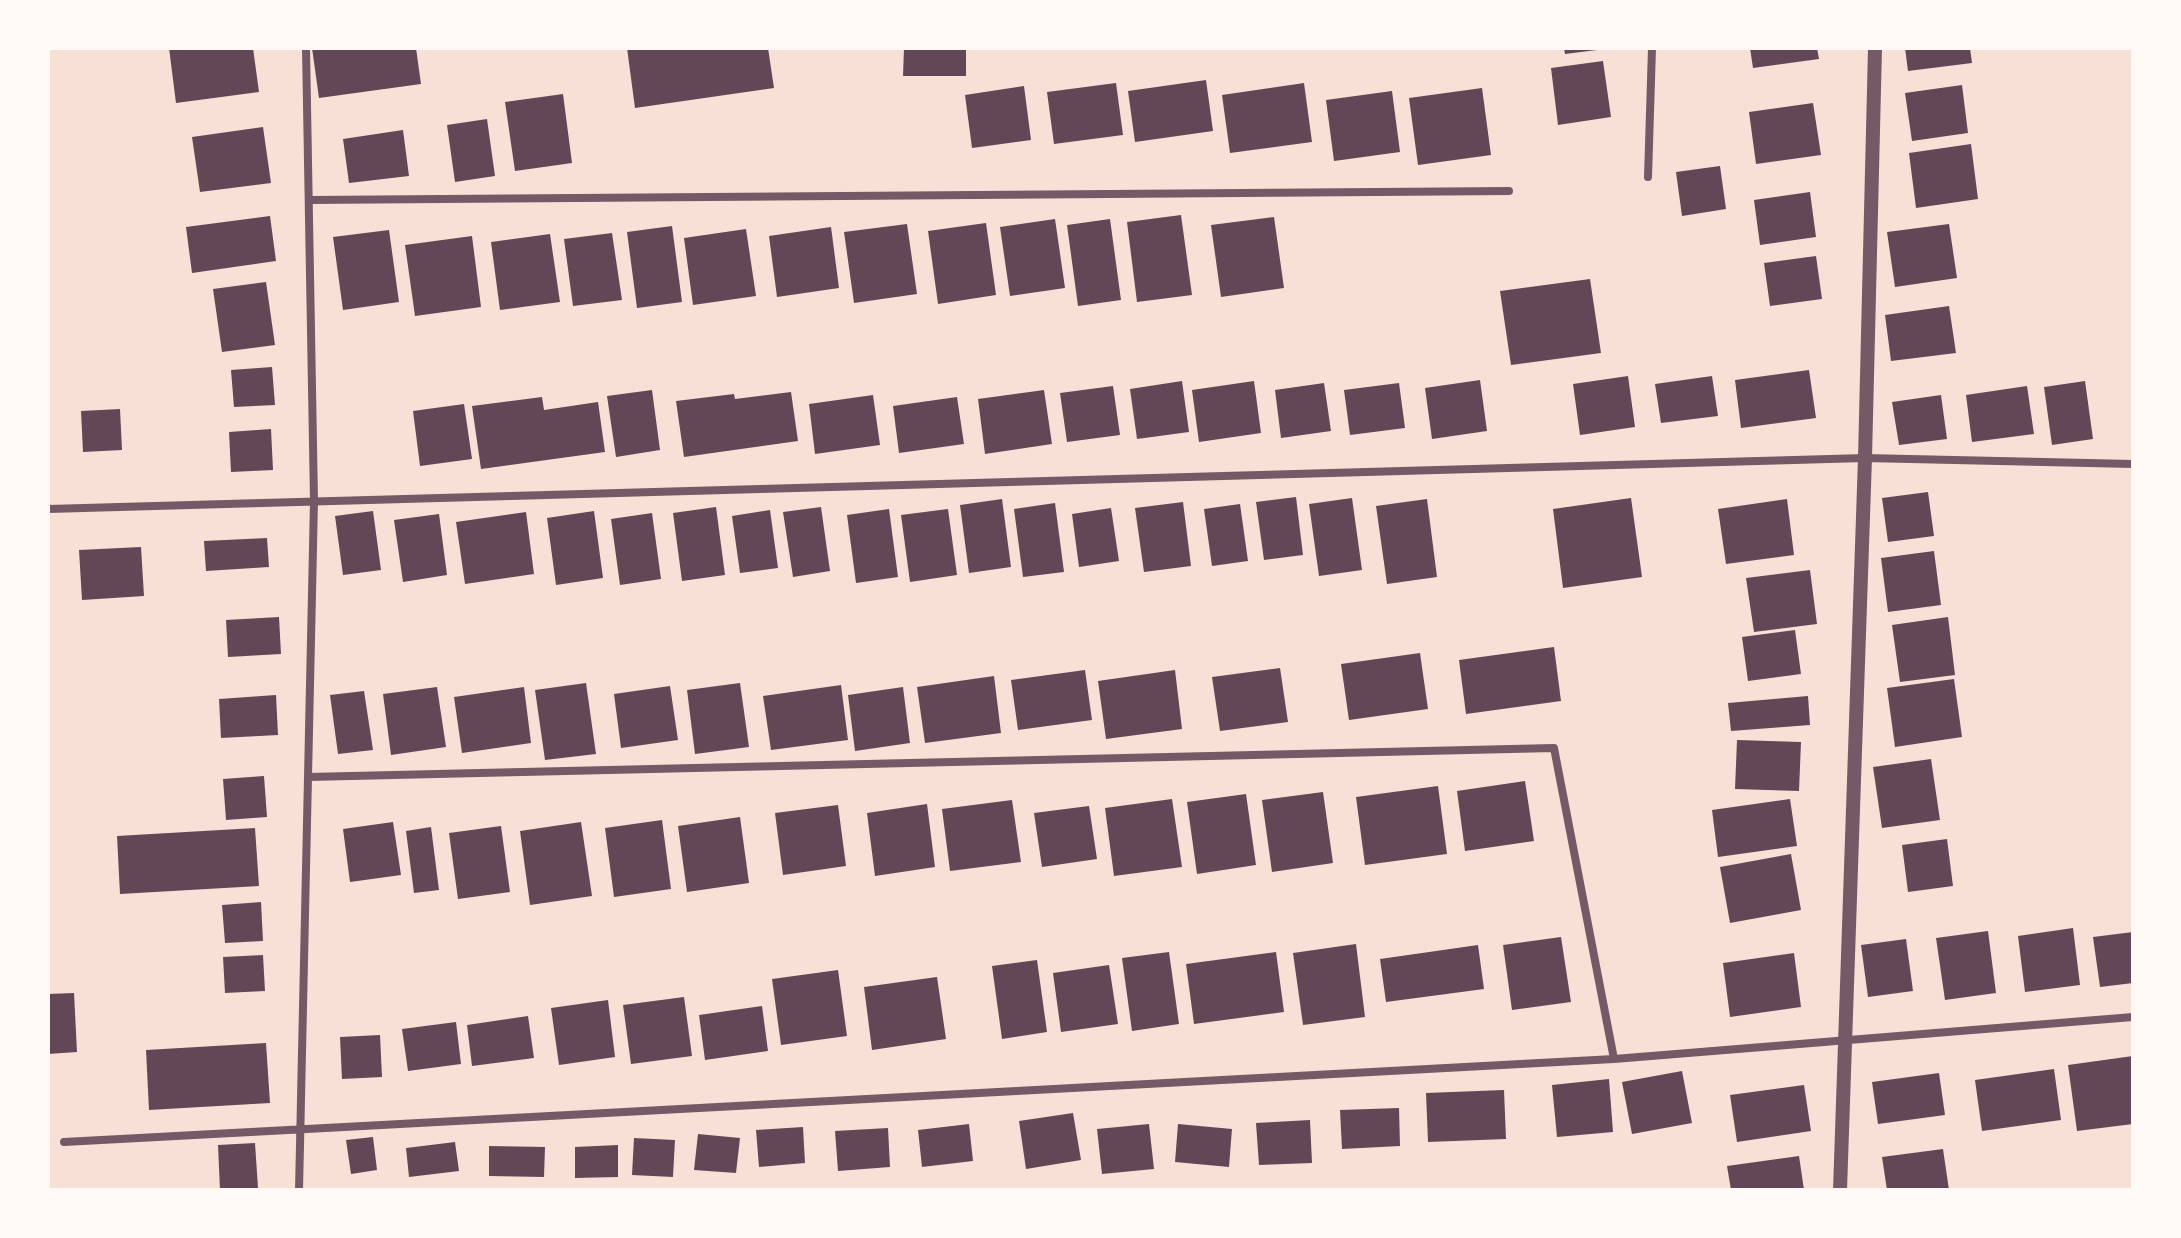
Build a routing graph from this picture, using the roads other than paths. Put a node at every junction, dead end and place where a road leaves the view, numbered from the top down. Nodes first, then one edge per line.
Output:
1 (306, 48) edge
2 (1652, 48) edge
3 (1875, 48) edge
4 (1648, 177) dead end
5 (1509, 191) dead end
6 (309, 200) junction
7 (1865, 458) junction
8 (2133, 464) edge
9 (314, 501) junction
10 (48, 509) edge
11 (308, 777) junction
12 (2133, 1017) edge
13 (1844, 1041) junction
14 (1614, 1059) junction
15 (301, 1130) junction
16 (64, 1142) dead end
17 (299, 1190) edge
18 (1840, 1190) edge

1 - 6 street
2 - 4 street
3 - 7 street
5 - 6 street
6 - 9 street
7 - 8 street
7 - 9 street
7 - 13 street
9 - 10 street
9 - 11 street
11 - 14 street
11 - 15 street
12 - 13 street
13 - 14 street
13 - 18 street
14 - 15 street
15 - 16 street
15 - 17 street

